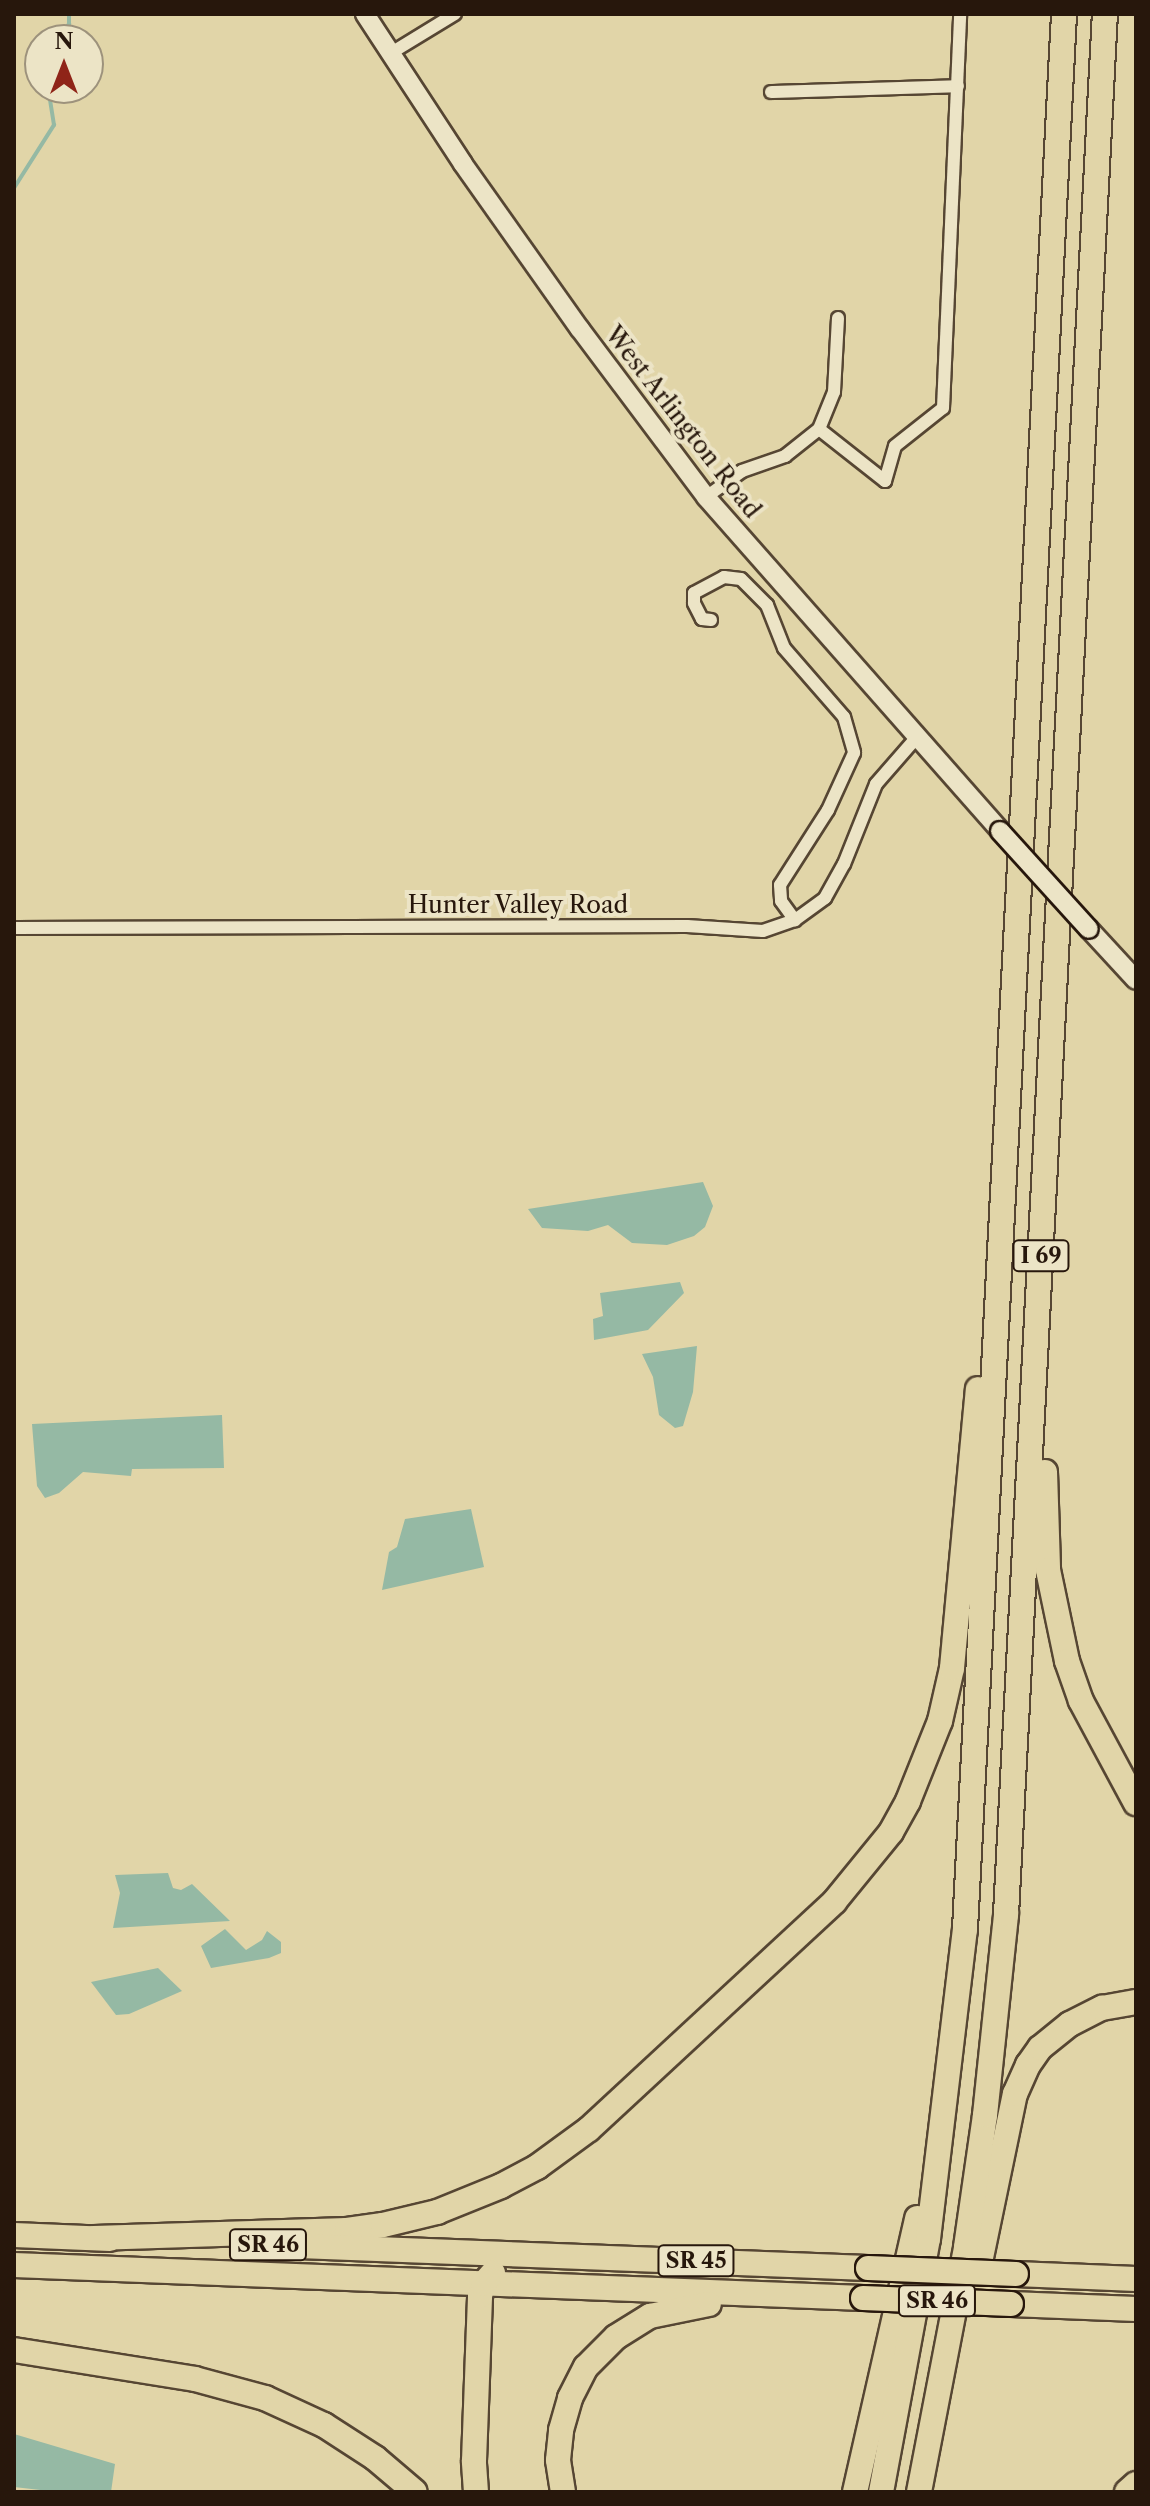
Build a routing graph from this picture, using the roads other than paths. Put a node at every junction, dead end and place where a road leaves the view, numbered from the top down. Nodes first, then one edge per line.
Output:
1 (365, 14) edge
2 (455, 14) edge
3 (960, 14) edge
4 (1064, 14) edge
5 (1105, 14) edge
6 (391, 53) junction
7 (958, 86) junction
8 (771, 92) dead end
9 (838, 318) dead end
10 (819, 429) junction
11 (706, 497) junction
12 (711, 620) dead end
13 (917, 737) junction
14 (795, 920) junction
15 (14, 928) edge
16 (1136, 980) edge
17 (1002, 1212) junction
18 (1042, 1247) junction
19 (1136, 1803) edge
20 (1136, 2002) edge
21 (946, 2107) junction
22 (14, 2235) edge
23 (94, 2238) junction
24 (523, 2255) junction
25 (14, 2265) edge
26 (1136, 2266) edge
27 (1027, 2274) junction
28 (1136, 2279) edge
29 (483, 2284) junction
30 (851, 2298) junction
31 (1136, 2309) edge
32 (14, 2350) edge
33 (925, 2467) junction
34 (1136, 2484) edge
35 (415, 2492) edge
36 (476, 2492) edge
37 (563, 2492) edge
38 (855, 2492) edge
39 (881, 2492) edge
40 (919, 2492) edge
41 (1127, 2492) edge

1 - 6 street, West Arlington Road
2 - 6 street
3 - 7 street
4 - 17 highway, I 69
5 - 18 highway, I 69
6 - 11 street, West Arlington Road
7 - 8 street
7 - 10 street
9 - 10 street
10 - 11 street
11 - 13 street, West Arlington Road
12 - 14 street
13 - 14 street, Hunter Valley Road
13 - 16 street, West Arlington Road, bridge
14 - 15 street, Hunter Valley Road
17 - 21 highway, I 69
17 - 23 highway
18 - 19 highway
18 - 33 highway, I 69
20 - 33 highway
21 - 38 highway
21 - 39 highway, I 69
22 - 23 highway, SR 46
23 - 24 highway, SR 46
24 - 27 highway, SR 45, bridge
24 - 29 highway
25 - 29 highway, SR 46
26 - 27 highway
27 - 28 highway, SR 45
29 - 30 highway, SR 46
29 - 36 highway
30 - 31 highway, SR 46, bridge
30 - 37 highway
32 - 35 highway
33 - 40 highway, I 69
34 - 41 highway

